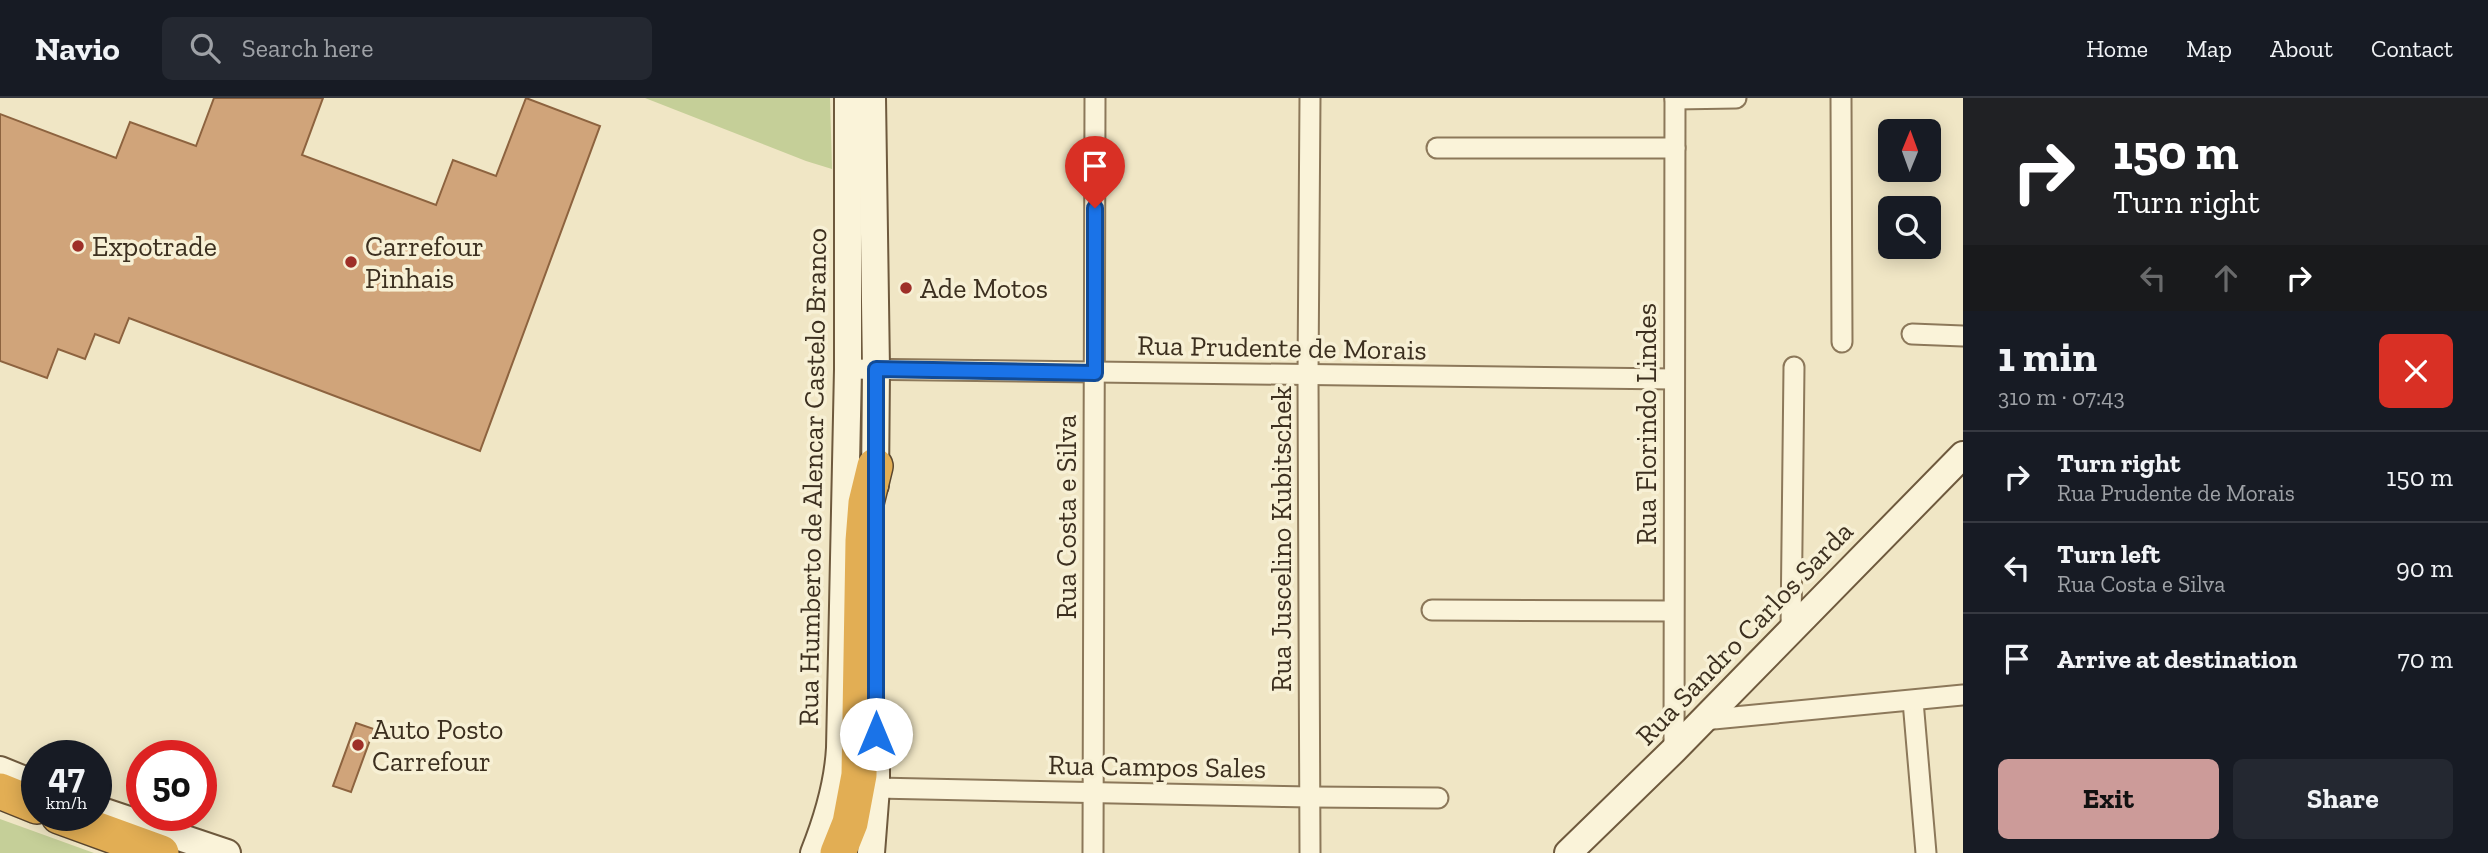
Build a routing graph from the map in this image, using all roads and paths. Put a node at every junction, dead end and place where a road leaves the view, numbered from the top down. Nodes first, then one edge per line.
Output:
1 (848, 98) edge
2 (872, 98) edge
3 (1096, 98) edge
4 (1310, 98) edge
5 (1675, 98) edge
6 (1735, 98) edge
7 (1841, 98) edge
8 (1437, 148) dead end
9 (1675, 148) junction
10 (1912, 334) dead end
11 (1963, 336) edge
12 (1842, 342) dead end
13 (1794, 367) dead end
14 (848, 369) junction
15 (876, 369) junction
16 (1095, 373) junction
17 (1308, 376) junction
18 (1674, 379) junction
19 (1963, 456) edge
20 (875, 466) junction
21 (1432, 610) dead end
22 (1673, 611) junction
23 (1791, 629) junction
24 (1963, 695) edge
25 (1913, 701) junction
26 (1703, 720) junction
27 (1674, 750) junction
28 (0, 770) edge
29 (21, 779) edge
30 (876, 788) junction
31 (0, 791) edge
32 (1093, 793) junction
33 (1310, 797) junction
34 (1438, 798) dead end
35 (21, 800) edge
36 (112, 813) edge
37 (100, 831) edge
38 (161, 853) edge
39 (228, 853) edge
40 (814, 853) edge
41 (838, 853) edge
42 (871, 853) edge
43 (1093, 853) edge
44 (1310, 853) edge
45 (1568, 853) edge
46 (1926, 853) edge

1 - 14 main road, Rua Humberto de Alencar Castelo Branco
2 - 15 main road, Rua Humberto de Alencar Castelo Branco
3 - 16 street, Rua Costa e Silva
4 - 17 street, Rua Juscelino Kubitschek
5 - 6 street
5 - 9 street, Rua Florindo Lindes
7 - 12 street
8 - 9 street
9 - 18 street, Rua Florindo Lindes
10 - 11 street
13 - 23 street
14 - 15 street, Rua Prudente de Morais
14 - 40 main road, Rua Humberto de Alencar Castelo Branco
15 - 16 street, Rua Prudente de Morais
15 - 20 main road, Rua Humberto de Alencar Castelo Branco
16 - 17 street, Rua Prudente de Morais
16 - 32 street, Rua Costa e Silva
17 - 18 street, Rua Prudente de Morais
17 - 33 street, Rua Juscelino Kubitschek
18 - 22 street, Rua Florindo Lindes
19 - 23 main road, Rua Sandro Carlos Sarda
20 - 30 main road, Rua Humberto de Alencar Castelo Branco
20 - 41 highway
21 - 22 street
22 - 27 street, Rua Florindo Lindes
23 - 26 main road, Rua Sandro Carlos Sarda
24 - 25 street
25 - 26 street
25 - 46 street
26 - 27 main road, Rua Sandro Carlos Sarda
27 - 45 main road, Rua Sandro Carlos Sarda
28 - 29 main road
30 - 32 street, Rua Campos Sales
30 - 42 main road, Rua Humberto de Alencar Castelo Branco
31 - 35 highway
32 - 33 street, Rua Campos Sales
32 - 43 street, Rua Costa e Silva
33 - 34 street, Rua Campos Sales
33 - 44 street, Rua Juscelino Kubitschek
36 - 39 main road
37 - 38 highway

